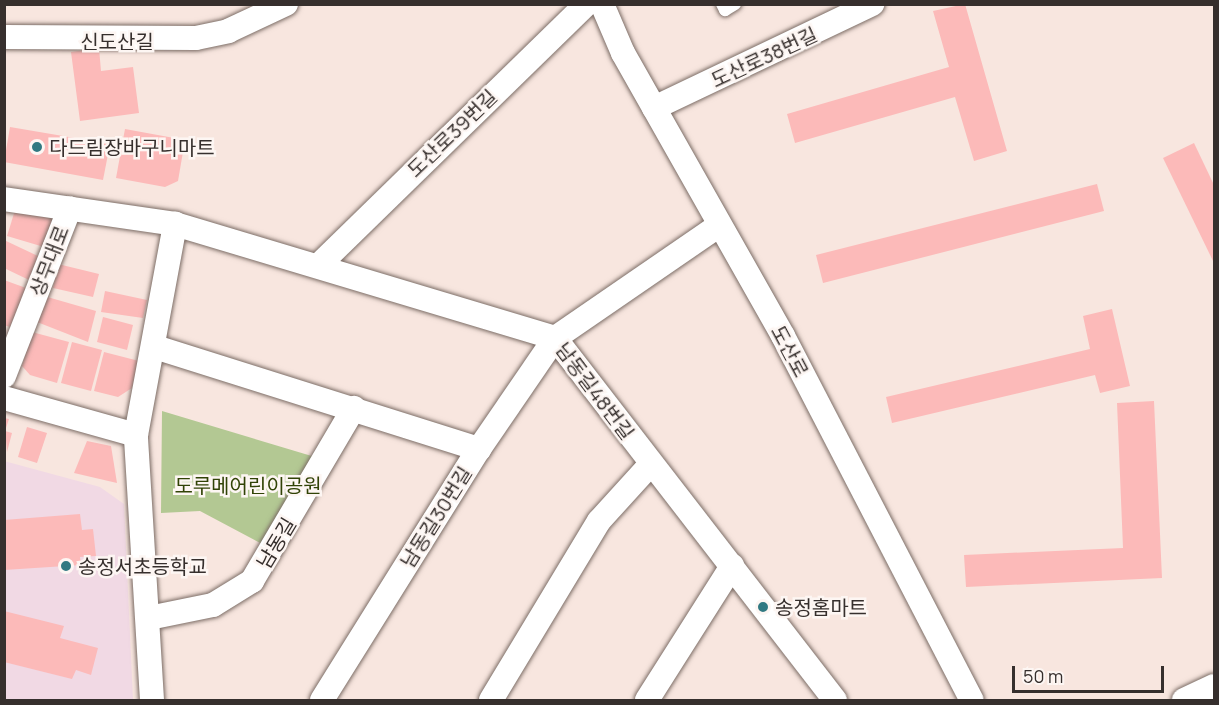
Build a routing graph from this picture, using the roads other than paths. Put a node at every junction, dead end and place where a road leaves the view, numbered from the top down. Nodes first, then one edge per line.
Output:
1 (239, 4) edge
2 (286, 4) edge
3 (586, 4) edge
4 (602, 4) edge
5 (722, 4) edge
6 (735, 4) edge
7 (872, 4) edge
8 (228, 31) junction
9 (4, 37) edge
10 (654, 108) junction
11 (4, 199) edge
12 (70, 208) junction
13 (175, 224) junction
14 (718, 226) junction
15 (320, 264) junction
16 (555, 338) junction
17 (155, 347) junction
18 (4, 376) edge
19 (4, 398) edge
20 (354, 408) junction
21 (136, 435) junction
22 (478, 449) junction
23 (650, 465) junction
24 (732, 566) junction
25 (149, 618) junction
26 (1213, 689) edge
27 (814, 691) edge
28 (152, 700) edge
29 (322, 700) edge
30 (491, 700) edge
31 (647, 700) edge
32 (835, 700) edge
33 (971, 700) edge
34 (1184, 700) edge

1 - 8 street
2 - 8 street, 신도산길
3 - 15 street, 도산로39번길
4 - 10 street, 도산로
5 - 6 lane
7 - 10 street, 도산로38번길
8 - 9 street, 신도산길
10 - 14 street, 도산로
11 - 12 street, 상무대로
12 - 13 street, 남동길48번길
12 - 18 street, 상무대로
13 - 15 street, 남동길48번길
13 - 17 street
14 - 16 street
14 - 33 street, 도산로
15 - 16 street, 남동길48번길
16 - 22 street, 남동길30번길
16 - 23 street, 남동길48번길
17 - 20 street
17 - 21 street
19 - 21 street
20 - 22 street
20 - 25 street, 남동길
21 - 25 street
22 - 29 street, 남동길30번길
23 - 24 street, 남동길48번길
23 - 30 street
24 - 27 street, 남동길48번길
24 - 31 street
25 - 28 street
26 - 34 street
27 - 32 street, 남동길48번길

